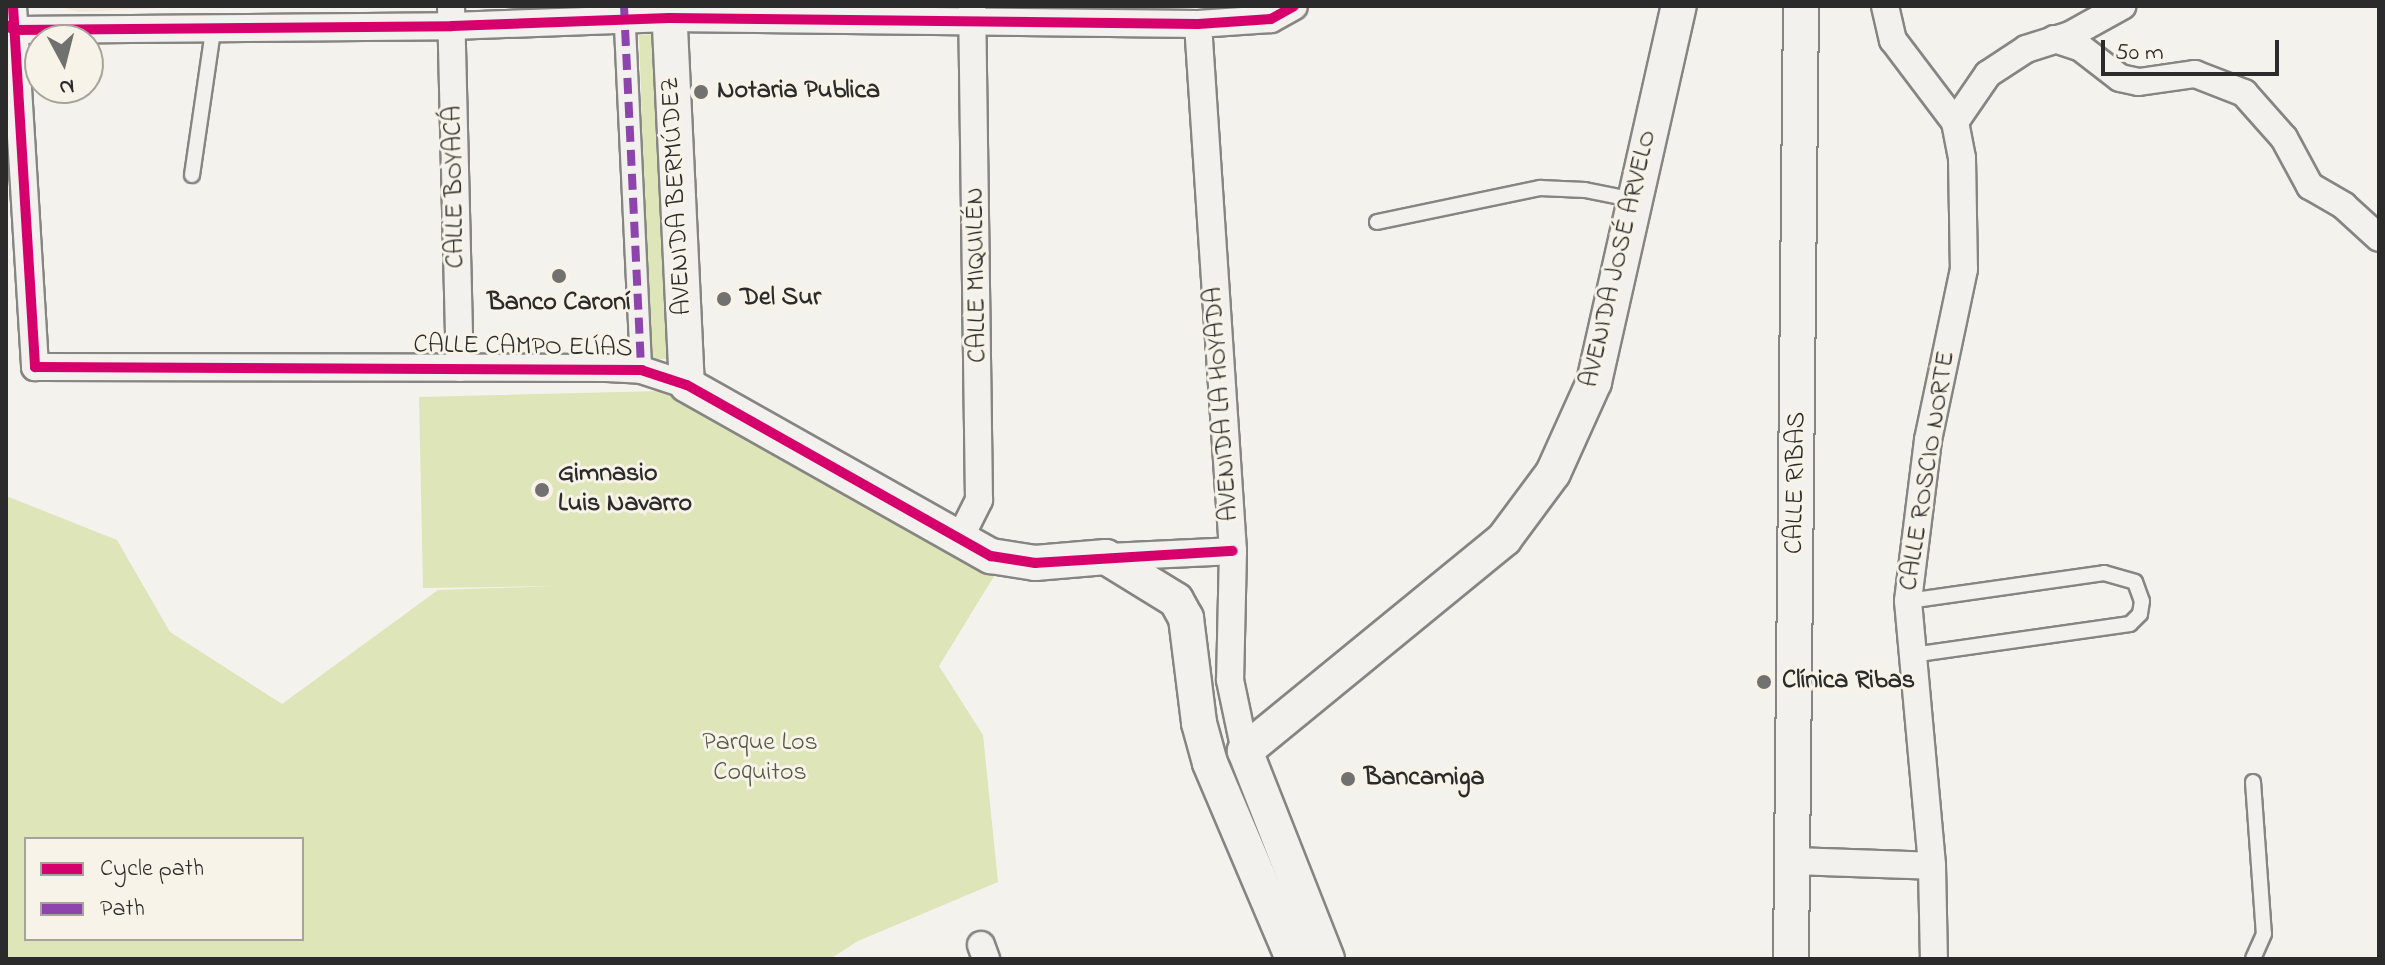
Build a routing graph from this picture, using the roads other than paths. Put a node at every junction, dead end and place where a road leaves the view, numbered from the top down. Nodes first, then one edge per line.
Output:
1 (1294, 6) edge
2 (1679, 6) edge
3 (1801, 6) edge
4 (1885, 6) edge
5 (2122, 6) edge
6 (624, 12) edge
7 (669, 12) edge
8 (972, 14) edge
9 (214, 15) edge
10 (451, 16) edge
11 (11, 20) edge
12 (1198, 24) junction
13 (2054, 39) junction
14 (1955, 122) junction
15 (192, 175) dead end
16 (1635, 200) junction
17 (1377, 222) dead end
18 (2379, 238) edge
19 (460, 368) junction
20 (641, 370) junction
21 (687, 385) junction
22 (959, 540) junction
23 (1233, 551) junction
24 (1106, 557) junction
25 (1908, 601) junction
26 (1911, 655) junction
27 (1245, 751) junction
28 (2253, 782) dead end
29 (1792, 861) junction
30 (1932, 866) junction
31 (1293, 959) edge
32 (1327, 959) edge
33 (1791, 959) edge
34 (1934, 959) edge
35 (2253, 959) edge

1 - 12 street
2 - 16 street, AVENIDA JOSÉ ARVELO
3 - 29 street, CALLE RIBAS
4 - 14 street, CALLE ROSCIO NORTE
5 - 13 street
6 - 7 street
6 - 10 street
6 - 20 street, AVENIDA BERMÚDEZ
7 - 8 street
7 - 21 street, AVENIDA BERMÚDEZ
8 - 12 street
8 - 22 street, CALLE MIQUILÉN
9 - 10 street
9 - 11 street
9 - 15 lane
10 - 19 street, CALLE BOYACÁ
11 - 19 street, CALLE CAMPO ELÍAS
12 - 23 street, AVENIDA LA HOYADA
13 - 14 street
13 - 18 street
14 - 25 street, CALLE ROSCIO NORTE
16 - 17 lane
16 - 27 street, AVENIDA JOSÉ ARVELO
19 - 20 street, CALLE CAMPO ELÍAS
20 - 21 street, CALLE CAMPO ELÍAS
21 - 22 street, CALLE CAMPO ELÍAS
22 - 24 street, CALLE CAMPO ELÍAS
23 - 24 street
23 - 27 street, AVENIDA LA HOYADA
24 - 31 street
25 - 26 street, CALLE ROSCIO NORTE
25 - 26 lane
26 - 30 street, CALLE ROSCIO NORTE
27 - 32 street, AVENIDA LA HOYADA
28 - 35 lane
29 - 30 street
29 - 33 street, CALLE RIBAS
30 - 34 street, CALLE ROSCIO NORTE

